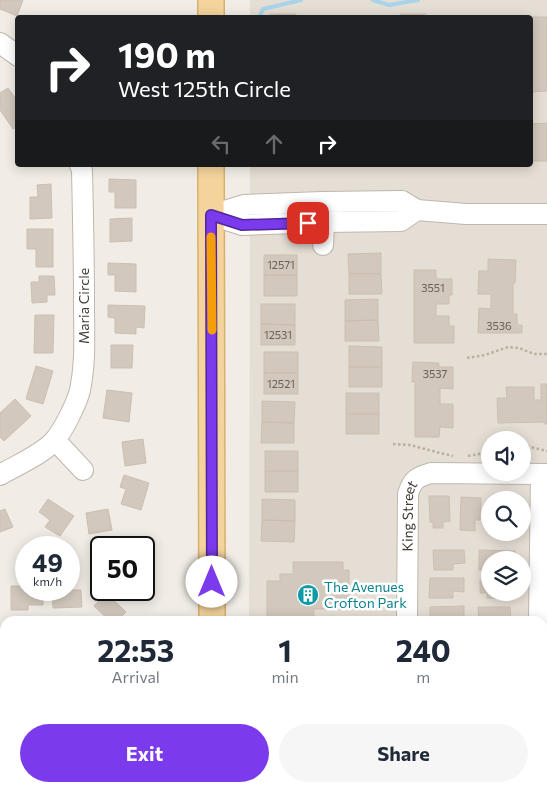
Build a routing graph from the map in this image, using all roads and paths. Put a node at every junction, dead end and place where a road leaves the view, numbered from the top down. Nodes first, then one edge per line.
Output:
1 (211, 0) edge
2 (211, 15) edge
3 (0, 43) edge
4 (15, 54) edge
5 (81, 167) edge
6 (211, 167) edge
7 (417, 210) junction
8 (547, 214) edge
9 (211, 215) junction
10 (324, 222) junction
11 (323, 245) dead end
12 (547, 354) edge
13 (467, 358) dead end
14 (54, 440) junction
15 (393, 444) dead end
16 (531, 447) edge
17 (547, 451) edge
18 (481, 454) edge
19 (457, 456) dead end
20 (466, 456) dead end
21 (83, 470) dead end
22 (544, 474) edge
23 (0, 475) edge
24 (212, 616) edge
25 (407, 616) edge
26 (539, 616) edge

1 - 2 main road
3 - 4 street
5 - 14 street, Maria Circle
6 - 9 main road
7 - 8 street
7 - 9 street
7 - 10 street
9 - 10 street
9 - 24 main road
10 - 11 street
12 - 13 path
14 - 21 street
14 - 23 street, Maria Circle
15 - 19 path
16 - 17 path
18 - 20 path
22 - 25 street, King Street
22 - 26 street

